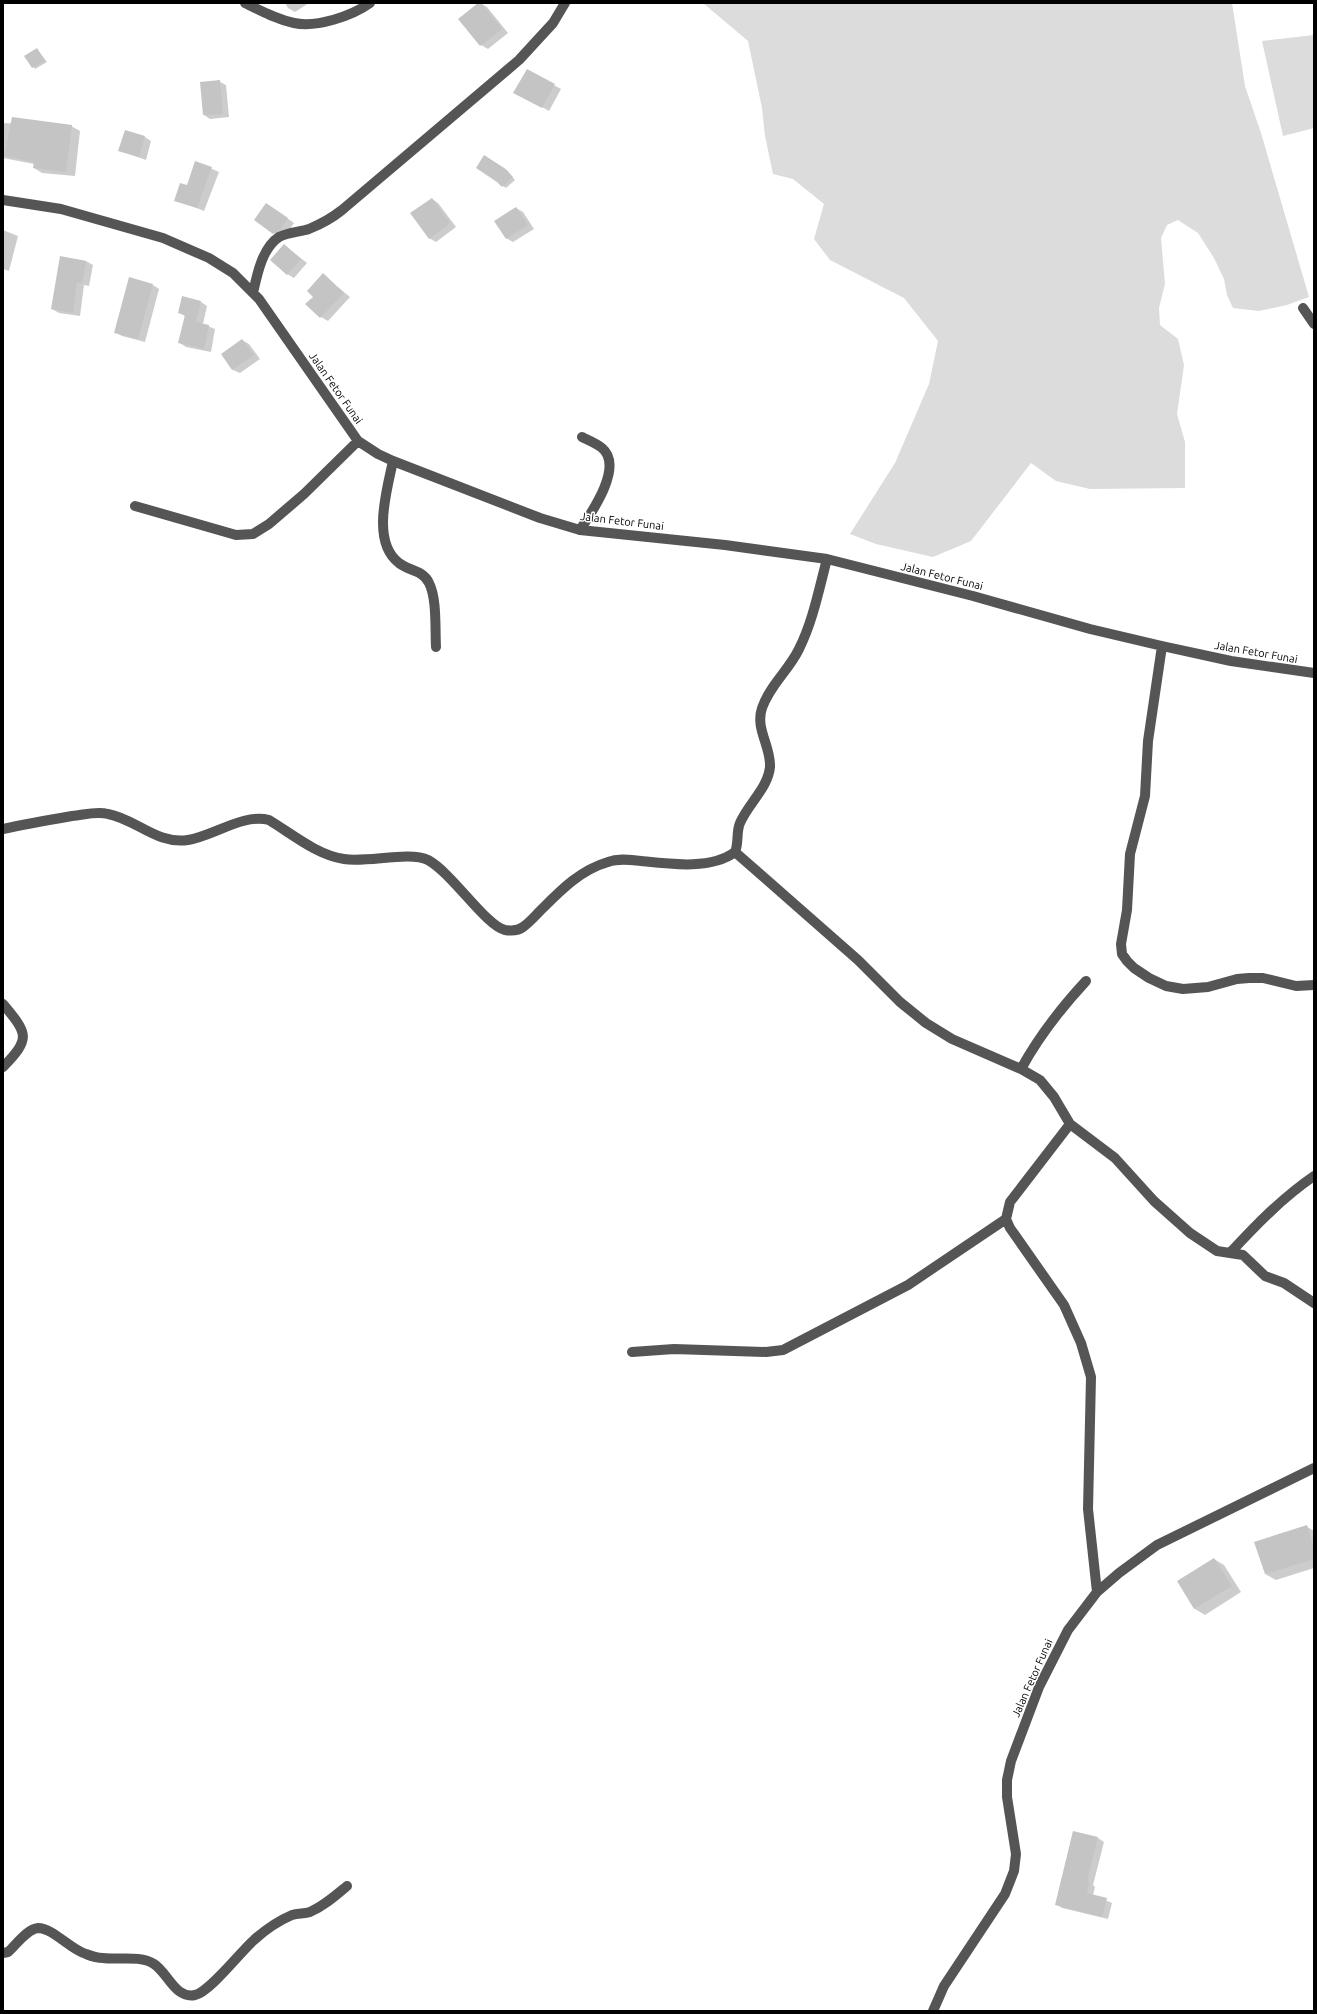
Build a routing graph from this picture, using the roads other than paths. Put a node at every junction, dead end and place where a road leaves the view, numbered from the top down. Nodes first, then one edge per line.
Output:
1 (245, 3) edge
2 (370, 3) edge
3 (565, 3) edge
4 (3, 200) edge
5 (252, 292) junction
6 (1303, 308) dead end
7 (1314, 324) edge
8 (582, 437) dead end
9 (358, 440) junction
10 (393, 461) junction
11 (135, 506) dead end
12 (580, 530) junction
13 (827, 559) junction
14 (1162, 646) junction
15 (436, 647) dead end
16 (1314, 673) edge
17 (3, 829) edge
18 (735, 852) junction
19 (1086, 981) dead end
20 (1314, 985) edge
21 (3, 1004) edge
22 (3, 1067) edge
23 (1021, 1069) junction
24 (1070, 1124) junction
25 (1314, 1176) edge
26 (1006, 1219) junction
27 (1230, 1253) junction
28 (1314, 1303) edge
29 (632, 1352) dead end
30 (1314, 1468) edge
31 (1097, 1592) junction
32 (347, 1886) dead end
33 (3, 1953) edge
34 (933, 2011) edge

1 - 2 street
3 - 5 street
4 - 5 street, Jalan Fetor Funai
5 - 9 street, Jalan Fetor Funai
6 - 7 street
8 - 12 street
9 - 10 street, Jalan Fetor Funai
9 - 11 street
10 - 12 street, Jalan Fetor Funai
10 - 15 street
12 - 13 street, Jalan Fetor Funai
13 - 14 street, Jalan Fetor Funai
13 - 18 street
14 - 16 street, Jalan Fetor Funai
14 - 20 street
17 - 18 street
18 - 23 street
19 - 23 street
21 - 22 street
23 - 24 street
24 - 26 street
24 - 27 street
25 - 27 street
26 - 29 street
26 - 31 street
27 - 28 street
30 - 31 street, Jalan Fetor Funai
31 - 34 street, Jalan Fetor Funai
32 - 33 street

